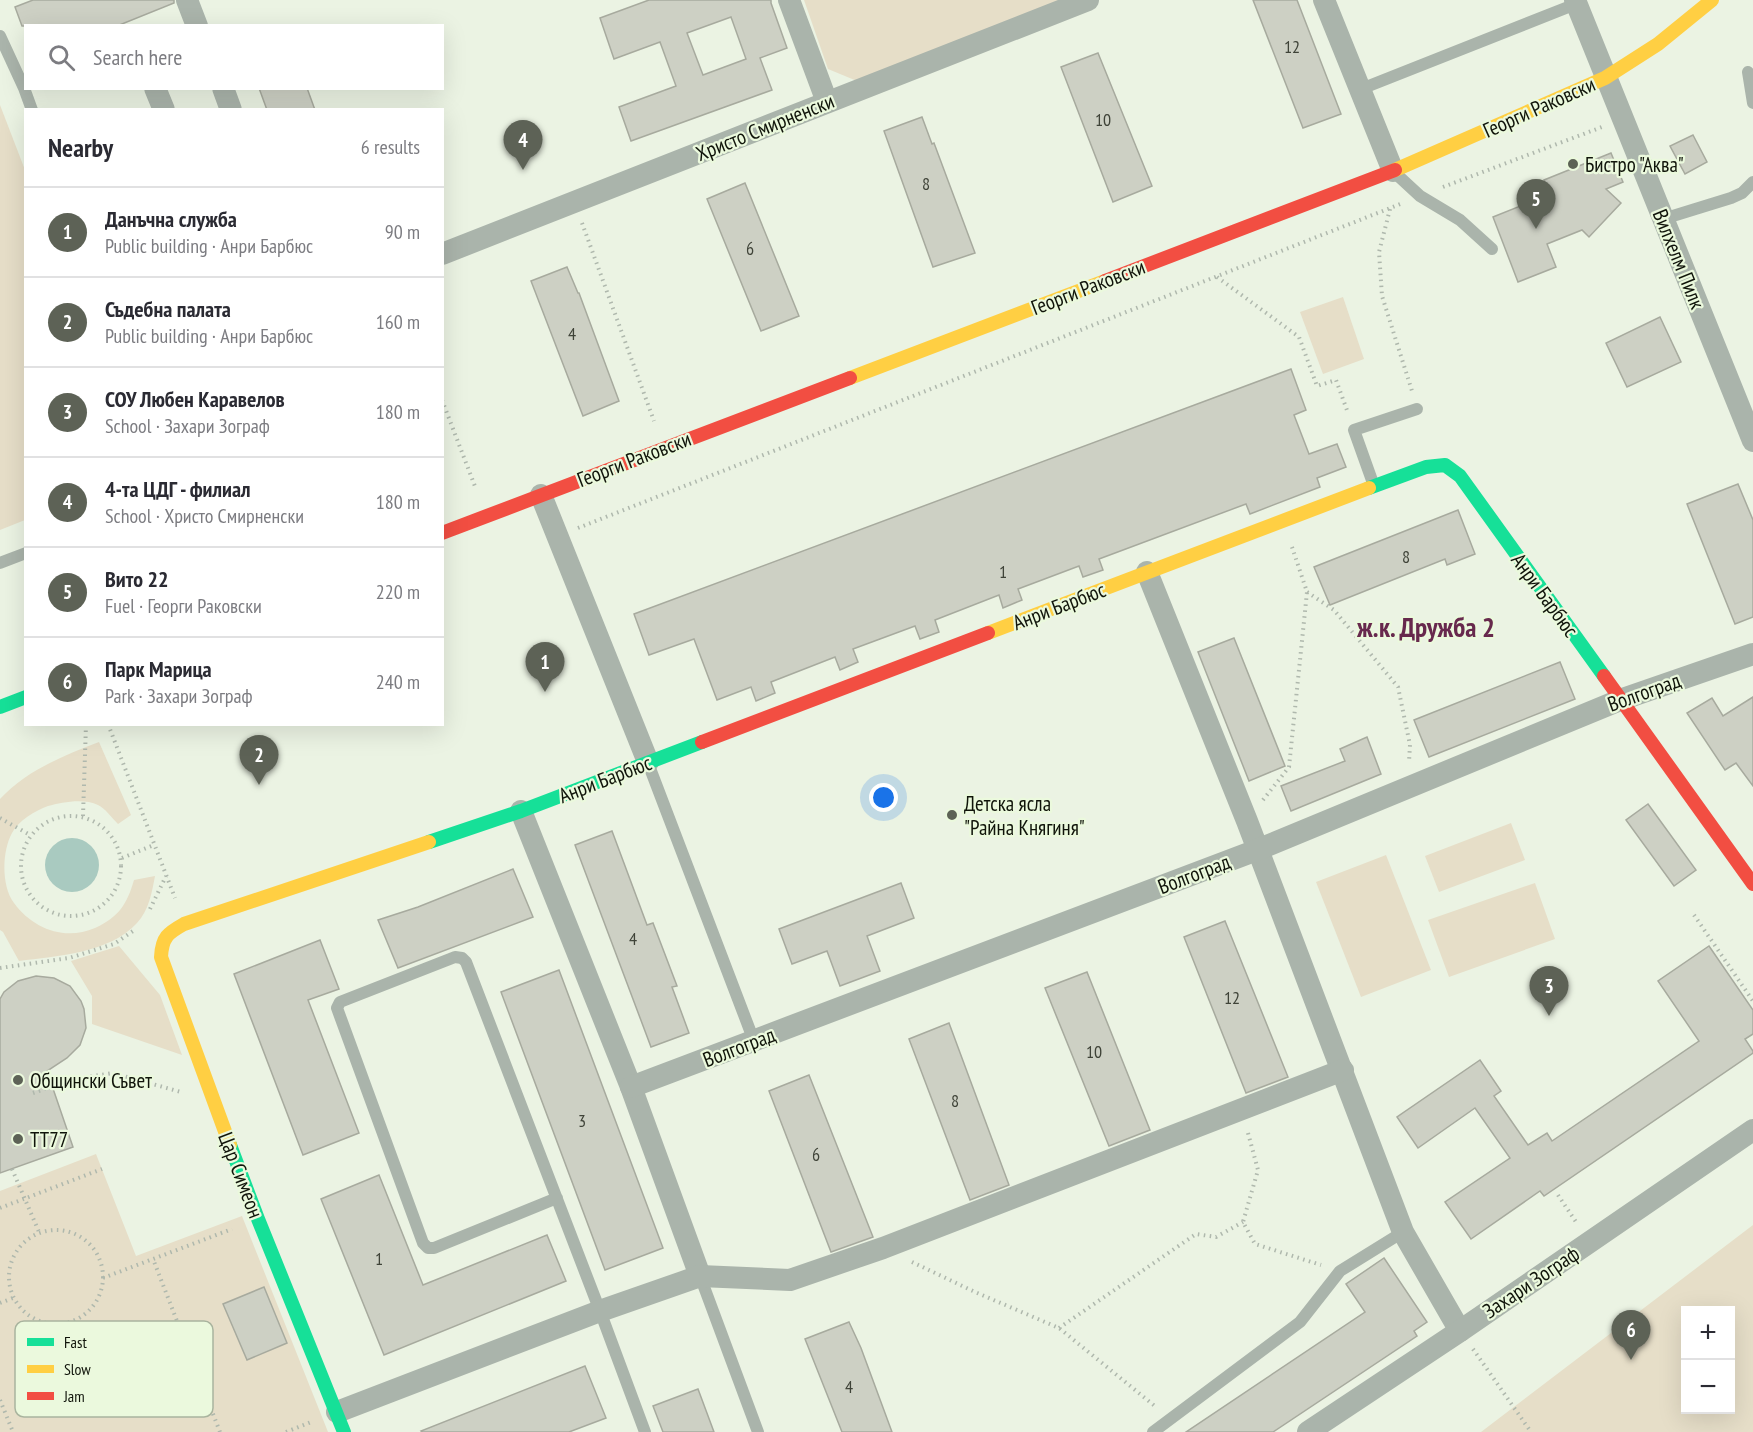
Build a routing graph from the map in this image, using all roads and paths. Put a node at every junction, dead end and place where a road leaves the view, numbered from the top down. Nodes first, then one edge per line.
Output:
1 (187, 0) edge
2 (789, 0) edge
3 (1088, 0) edge
4 (1324, 0) edge
5 (1712, 0) edge
6 (1575, 2) edge
7 (193, 24) edge
8 (0, 36) edge
9 (1748, 72) dead end
10 (1605, 78) junction
11 (24, 85) edge
12 (1361, 89) junction
13 (26, 90) edge
14 (156, 90) edge
15 (224, 90) edge
16 (827, 102) junction
17 (1753, 103) edge
18 (31, 108) edge
19 (163, 108) edge
20 (230, 108) edge
21 (1622, 119) junction
22 (1393, 171) junction
23 (1753, 182) edge
24 (1420, 196) junction
25 (575, 202) junction
26 (1390, 208) junction
27 (1663, 219) junction
28 (1492, 249) dead end
29 (444, 253) edge
30 (1217, 276) junction
31 (444, 405) edge
32 (1418, 409) joint
33 (1354, 430) junction
34 (1753, 441) edge
35 (664, 448) junction
36 (1374, 487) junction
37 (541, 495) junction
38 (486, 516) junction
39 (1284, 521) junction
40 (444, 532) edge
41 (558, 536) junction
42 (24, 554) edge
43 (0, 563) edge
44 (1148, 572) junction
45 (1307, 592) junction
46 (1753, 654) edge
47 (24, 698) edge
48 (1620, 700) junction
49 (0, 707) edge
50 (86, 726) edge
51 (109, 726) edge
52 (648, 762) junction
53 (1407, 788) junction
54 (521, 811) junction
55 (83, 816) junction
56 (0, 818) edge
57 (1247, 821) junction
58 (30, 835) junction
59 (154, 845) junction
60 (1257, 850) junction
61 (122, 858) junction
62 (166, 876) junction
63 (1753, 884) edge
64 (1694, 915) dead end
65 (146, 916) dead end
66 (184, 924) junction
67 (140, 926) dead end
68 (0, 968) edge
69 (1753, 1001) edge
70 (754, 1041) junction
71 (1342, 1070) junction
72 (631, 1087) junction
73 (33, 1093) dead end
74 (213, 1102) junction
75 (1242, 1109) junction
76 (1753, 1130) edge
77 (12, 1168) dead end
78 (102, 1169) dead end
79 (1558, 1194) dead end
80 (24, 1198) junction
81 (557, 1198) junction
82 (0, 1208) edge
83 (258, 1219) junction
84 (1243, 1222) junction
85 (39, 1232) junction
86 (1403, 1232) junction
87 (1590, 1242) junction
88 (883, 1248) junction
89 (153, 1259) junction
90 (1340, 1270) junction
91 (700, 1276) junction
92 (104, 1278) junction
93 (13, 1298) junction
94 (0, 1303) edge
95 (600, 1311) junction
96 (37, 1321) edge
97 (74, 1321) edge
98 (177, 1321) edge
99 (1059, 1328) junction
100 (1460, 1331) junction
101 (0, 1400) edge
102 (213, 1414) edge
103 (1171, 1419) junction
104 (340, 1422) edge
105 (13, 1432) edge
106 (220, 1432) edge
107 (645, 1432) edge
108 (758, 1432) edge
109 (1153, 1432) edge
110 (1308, 1432) edge
111 (1531, 1432) edge

1 - 7 street
2 - 16 street
3 - 16 street, Христо Смирненски
4 - 12 street
5 - 10 street, Георги Раковски
6 - 10 street, Вилхелм Пилк
6 - 12 lane
8 - 11 lane
9 - 17 lane
10 - 21 street, Вилхелм Пилк
10 - 22 street, Георги Раковски
12 - 22 street
13 - 18 lane
14 - 19 street
15 - 20 street
16 - 25 street, Христо Смирненски
21 - 24 path
21 - 27 street, Вилхелм Пилк
22 - 24 lane
22 - 35 street, Георги Раковски
23 - 27 lane
24 - 26 path
24 - 28 lane
25 - 29 street, Христо Смирненски
25 - 35 path
26 - 30 path
26 - 32 path
27 - 34 street, Вилхелм Пилк
30 - 33 path
30 - 41 path
31 - 38 path
32 - 33 lane
33 - 36 lane
35 - 37 street, Георги Раковски
36 - 39 street, Анри Барбюс
36 - 48 street, Анри Барбюс
37 - 38 street, Георги Раковски
37 - 41 street
38 - 40 street, Георги Раковски
39 - 44 street, Анри Барбюс
39 - 45 path
41 - 52 street
42 - 43 lane
44 - 52 street, Анри Барбюс
44 - 57 street
45 - 53 path
45 - 57 path
46 - 48 street, Волгоград
47 - 49 street
48 - 53 street, Волгоград
48 - 63 street, Анри Барбюс
50 - 55 path
51 - 59 path
52 - 54 street, Анри Барбюс
52 - 70 lane
53 - 60 street, Волгоград
54 - 66 street, Анри Барбюс
54 - 72 street
55 - 58 path
55 - 61 path
56 - 58 path
57 - 60 street
58 - 61 path
59 - 61 path
59 - 62 path
60 - 70 street, Волгоград
60 - 71 street
62 - 65 path
62 - 66 path
64 - 69 path
66 - 74 street, Цар Симеон
67 - 68 path
70 - 72 street, Волгоград
71 - 75 street
71 - 86 street
72 - 91 street
73 - 74 path
74 - 83 street, Цар Симеон
75 - 84 path
75 - 88 street
76 - 87 street, Захари Зограф
77 - 80 path
78 - 80 path
79 - 87 path
80 - 82 path
80 - 85 path
81 - 81 lane
81 - 95 lane
83 - 89 path
83 - 104 street, Цар Симеон
84 - 90 path
84 - 99 path
85 - 92 path
85 - 93 path
86 - 90 lane
86 - 100 street
87 - 100 street, Захари Зограф
88 - 91 street
88 - 99 path
89 - 92 path
89 - 98 path
90 - 103 lane
91 - 95 street
91 - 108 lane
92 - 97 path
93 - 94 path
93 - 96 path
95 - 104 street
95 - 107 lane
99 - 103 path
100 - 110 street, Захари Зограф
100 - 111 path
101 - 105 path
102 - 106 path
103 - 109 lane

